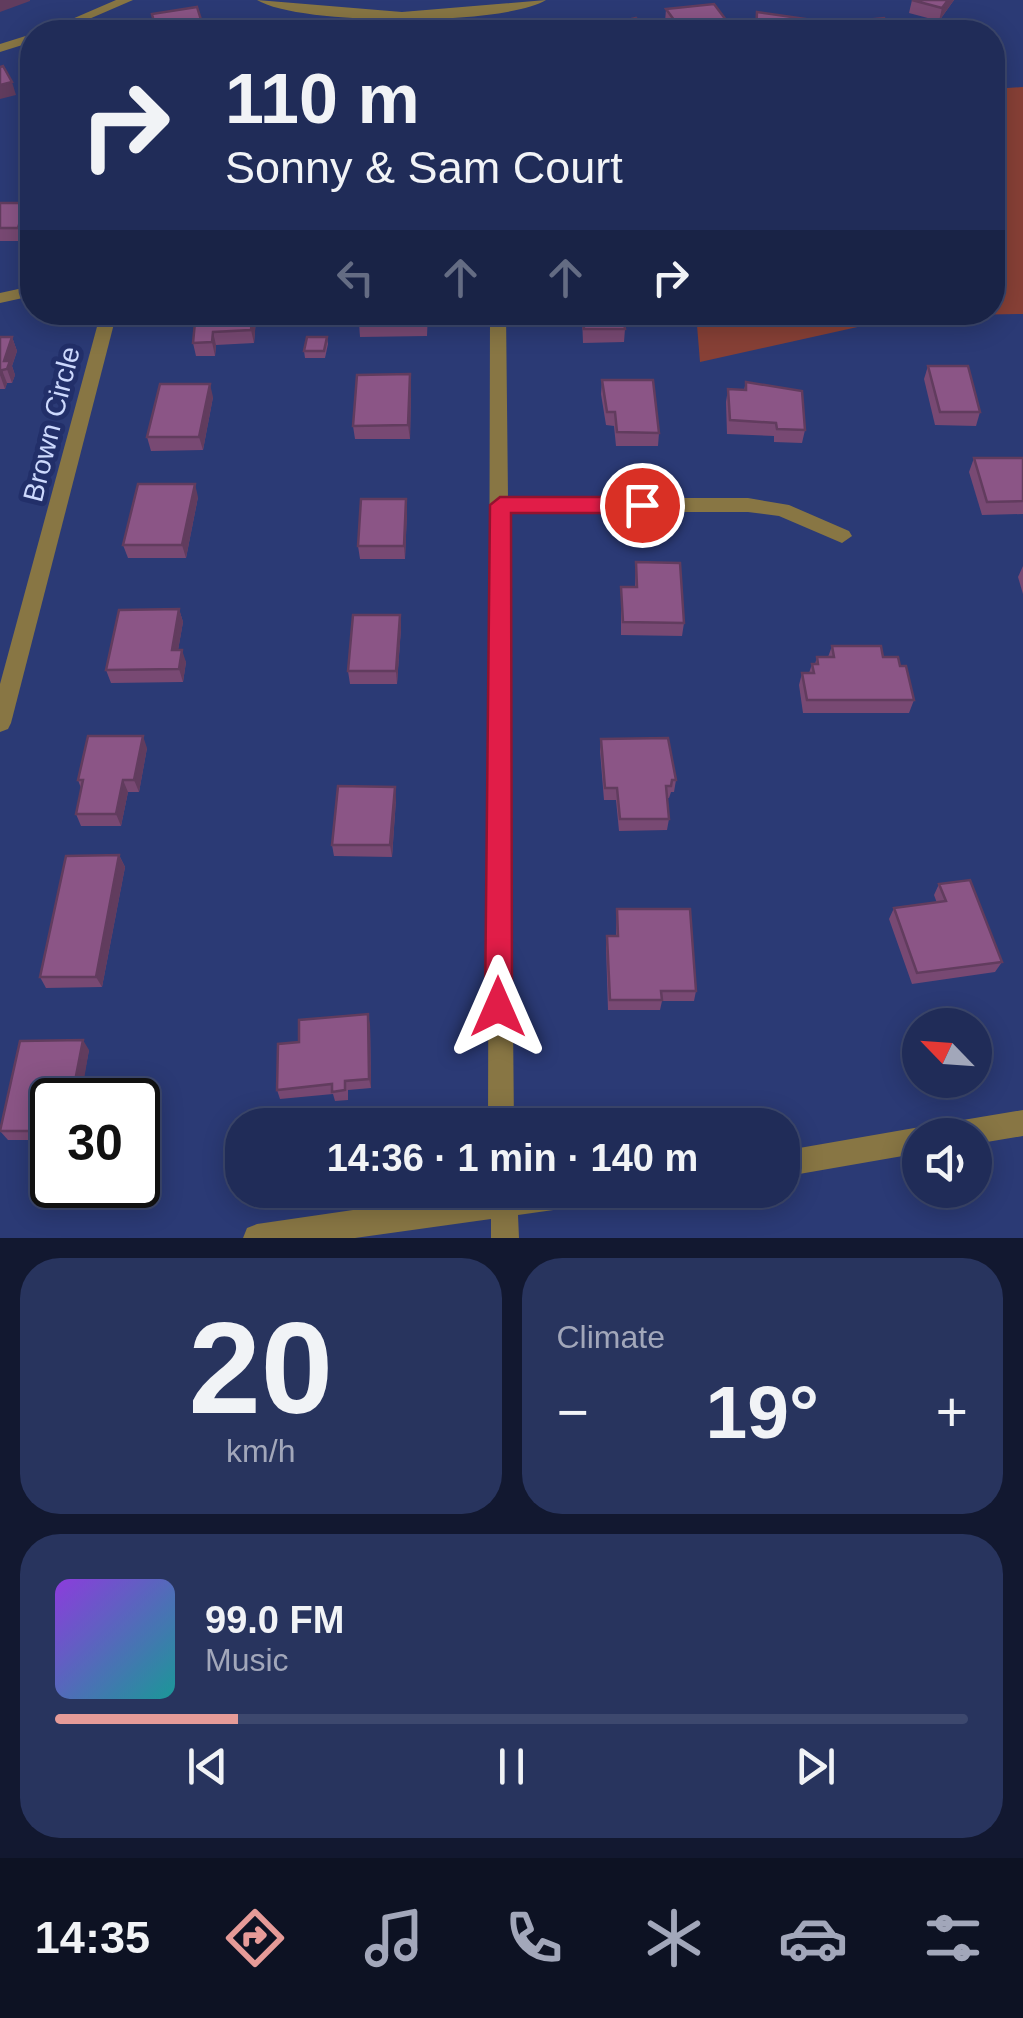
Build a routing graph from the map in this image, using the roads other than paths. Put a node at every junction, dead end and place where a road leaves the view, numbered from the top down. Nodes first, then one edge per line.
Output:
1 (127, 0) edge
2 (263, 0) edge
3 (540, 0) edge
4 (437, 16) junction
5 (78, 20) edge
6 (438, 20) edge
7 (105, 325) edge
8 (498, 325) edge
9 (500, 505) junction
10 (842, 536) dead end
11 (0, 723) edge
12 (501, 1108) edge
13 (1023, 1123) edge
14 (992, 1128) edge
15 (902, 1143) edge
16 (800, 1161) edge
17 (437, 1208) edge
18 (503, 1208) edge
19 (256, 1238) edge
20 (504, 1238) edge

1 - 5 street
2 - 4 street
3 - 4 street
4 - 6 street
7 - 11 street, Brown Circle
8 - 9 street
9 - 10 street
9 - 12 street
13 - 14 street
15 - 16 street
17 - 19 street
18 - 20 street

